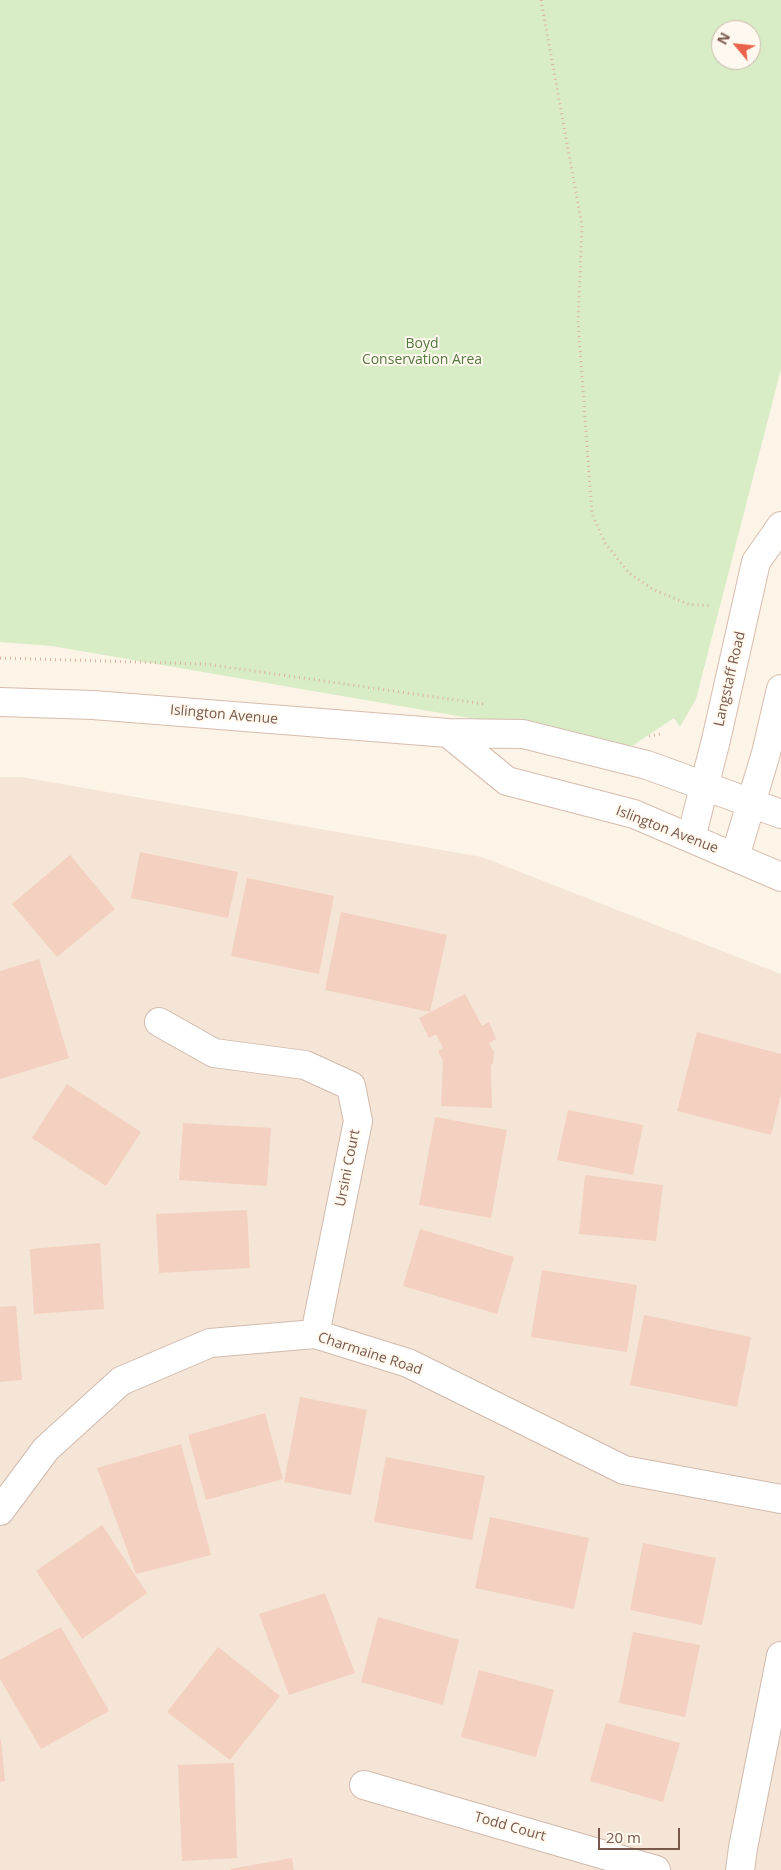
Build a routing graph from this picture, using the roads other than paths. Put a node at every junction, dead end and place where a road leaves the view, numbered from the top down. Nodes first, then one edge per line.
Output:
1 (781, 526) edge
2 (781, 689) edge
3 (0, 702) edge
4 (448, 733) junction
5 (704, 786) junction
6 (752, 803) junction
7 (781, 814) edge
8 (690, 838) junction
9 (735, 857) junction
10 (781, 877) edge
11 (159, 1022) dead end
12 (315, 1334) junction
13 (781, 1499) edge
14 (0, 1511) edge
15 (781, 1656) edge
16 (364, 1785) dead end
17 (656, 1870) edge
18 (740, 1870) edge

1 - 5 street, Langstaff Road
2 - 6 street
3 - 4 street, Islington Avenue
4 - 5 street, Islington Avenue
4 - 8 street, Islington Avenue
5 - 6 street, Islington Avenue
5 - 8 street, Langstaff Road
6 - 7 street, Islington Avenue
6 - 9 street
8 - 9 street, Islington Avenue
9 - 10 street, Islington Avenue
11 - 12 street, Ursini Court
12 - 13 street, Charmaine Road
12 - 14 street, Charmaine Road
15 - 18 street
16 - 17 street, Todd Court

